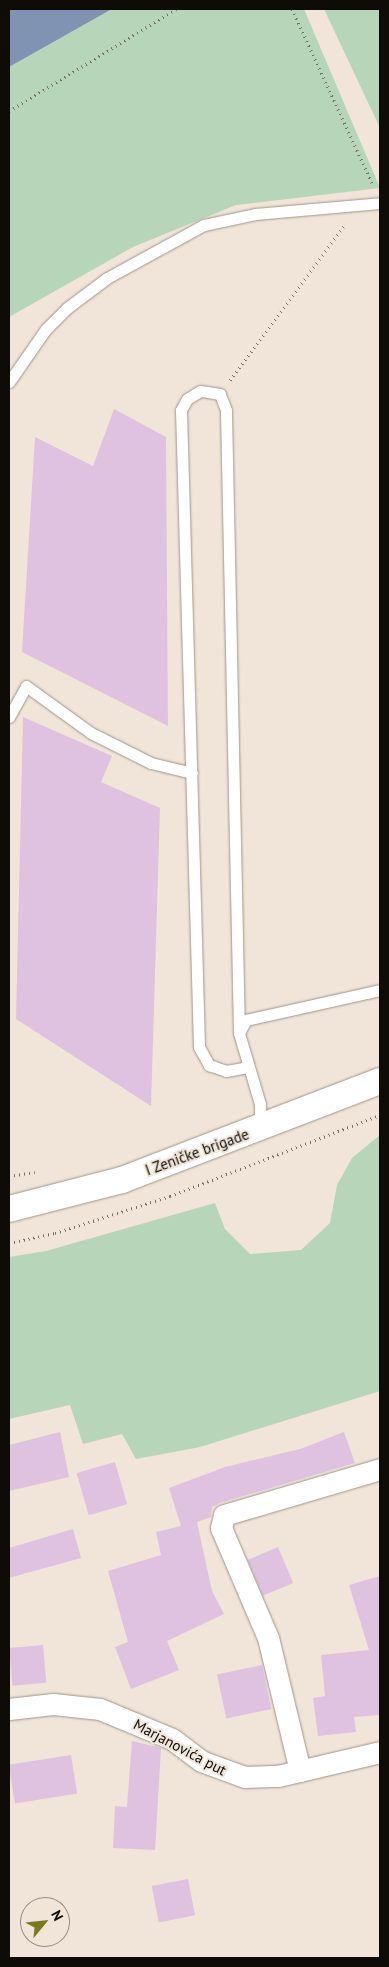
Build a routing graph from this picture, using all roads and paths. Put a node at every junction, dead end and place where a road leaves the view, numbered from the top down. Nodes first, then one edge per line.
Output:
1 (176, 9) edge
2 (292, 9) edge
3 (9, 111) edge
4 (378, 198) edge
5 (359, 205) junction
6 (9, 382) edge
7 (220, 394) junction
8 (9, 717) edge
9 (192, 773) junction
10 (380, 990) edge
11 (239, 1033) junction
12 (248, 1067) junction
13 (380, 1081) edge
14 (380, 1115) edge
15 (260, 1129) junction
16 (9, 1209) edge
17 (9, 1243) edge
18 (380, 1469) edge
19 (9, 1709) edge
20 (380, 1752) edge
21 (300, 1771) junction

1 - 3 path
2 - 4 path
4 - 5 lane
5 - 6 lane
5 - 7 path
7 - 9 lane
7 - 11 lane
8 - 9 lane
9 - 12 lane
10 - 11 lane
11 - 12 lane
12 - 15 lane
13 - 15 street, I Zeničke brigade
14 - 17 path
15 - 16 street, I Zeničke brigade
18 - 21 street
19 - 21 street, Marjanovića put
20 - 21 street, Marjanovića put

